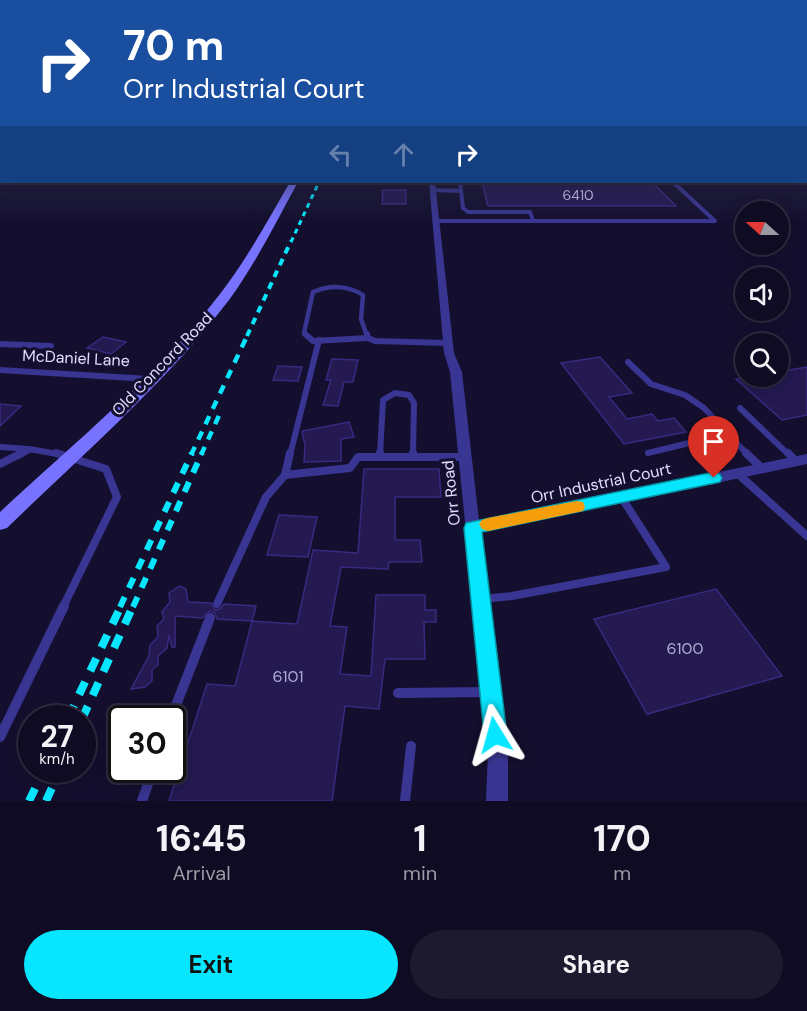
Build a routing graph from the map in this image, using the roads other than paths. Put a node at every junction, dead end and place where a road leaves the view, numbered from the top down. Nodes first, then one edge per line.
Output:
1 (293, 183) edge
2 (460, 183) edge
3 (674, 183) edge
4 (432, 186) edge
5 (461, 191) junction
6 (468, 212) junction
7 (533, 220) junction
8 (435, 221) junction
9 (469, 221) junction
10 (368, 338) junction
11 (319, 340) junction
12 (0, 344) edge
13 (448, 344) junction
14 (51, 346) dead end
15 (628, 362) dead end
16 (0, 370) edge
17 (150, 379) junction
18 (740, 408) dead end
19 (726, 434) junction
20 (0, 447) edge
21 (33, 448) junction
22 (648, 453) dead end
23 (71, 455) junction
24 (380, 457) junction
25 (413, 457) junction
26 (465, 457) junction
27 (801, 460) edge
28 (0, 464) edge
29 (762, 468) junction
30 (737, 473) junction
31 (285, 475) junction
32 (622, 498) junction
33 (0, 523) edge
34 (472, 528) junction
35 (807, 536) edge
36 (480, 599) junction
37 (217, 604) dead end
38 (210, 618) dead end
39 (490, 692) junction
40 (398, 693) dead end
41 (176, 705) edge
42 (0, 737) edge
43 (411, 746) dead end
44 (148, 783) edge
45 (142, 801) edge
46 (405, 801) edge
47 (496, 801) edge

1 - 17 street, Old Concord Road
2 - 5 lane
3 - 7 lane
4 - 5 lane
4 - 8 street, Orr Road
5 - 6 lane
6 - 7 lane
6 - 9 lane
7 - 9 lane
8 - 9 lane
8 - 13 street, Orr Road
10 - 11 lane
10 - 11 lane
10 - 13 lane
11 - 31 lane
12 - 14 lane
13 - 26 street, Orr Road
15 - 19 lane
16 - 17 street, McDaniel Lane
17 - 23 street, Old Concord Road
18 - 27 lane
19 - 22 lane
19 - 29 lane
20 - 21 lane
21 - 23 lane
21 - 28 lane
23 - 33 street, Old Concord Road
23 - 42 lane
24 - 25 lane
24 - 25 lane
24 - 31 lane
25 - 26 lane
26 - 34 street, Orr Road
27 - 29 street, Orr Industrial Court
29 - 30 street, Orr Industrial Court
30 - 32 street, Orr Industrial Court
30 - 35 lane
31 - 37 lane
32 - 34 street, Orr Industrial Court
32 - 36 lane
34 - 36 street, Orr Road
36 - 39 street, Orr Road
38 - 41 lane
39 - 40 lane
39 - 47 street, Orr Road
43 - 46 lane
44 - 45 lane

